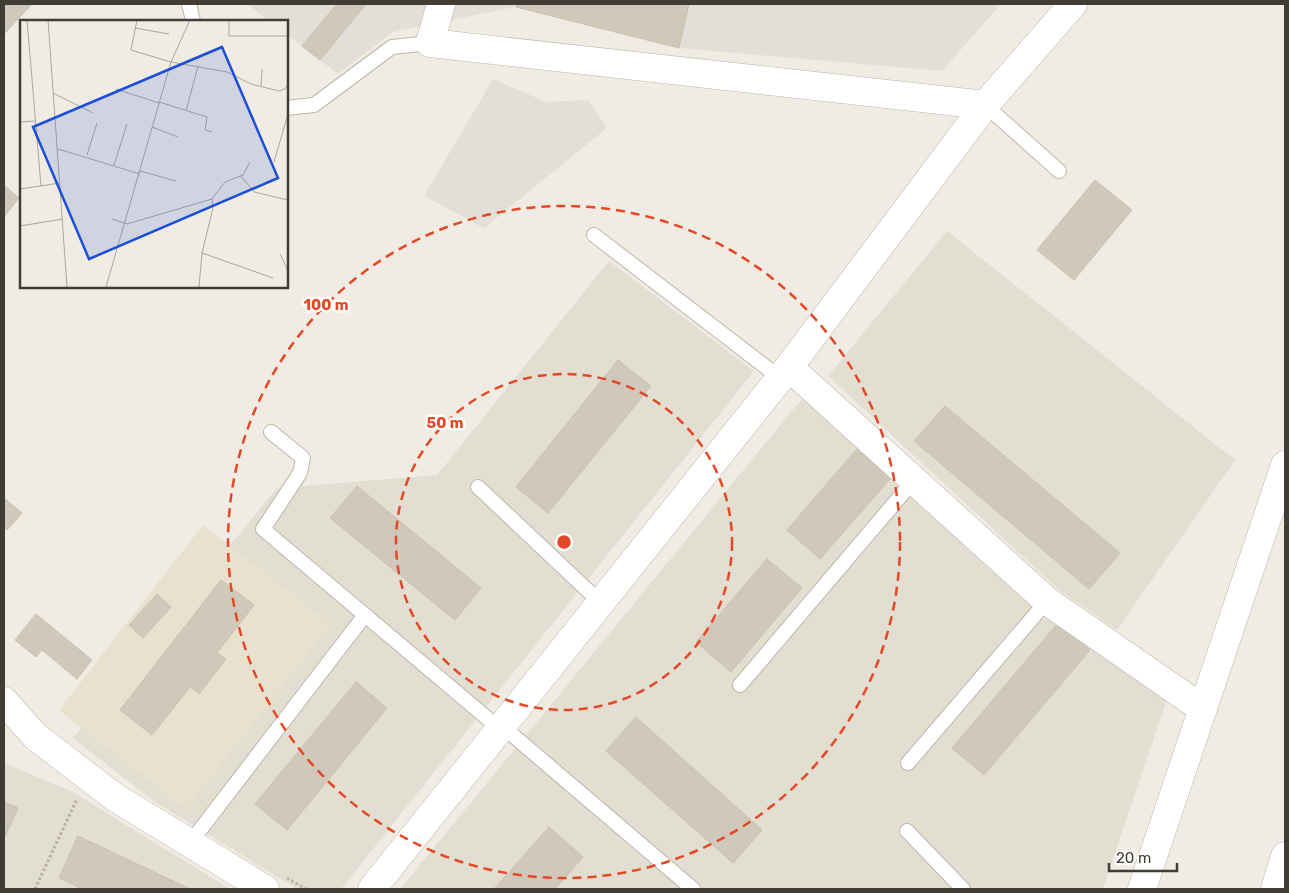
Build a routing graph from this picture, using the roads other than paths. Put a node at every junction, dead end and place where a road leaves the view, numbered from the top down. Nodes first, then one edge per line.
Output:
1 (189, 4) edge
2 (441, 4) edge
3 (1073, 4) edge
4 (193, 20) edge
5 (430, 43) junction
6 (985, 105) junction
7 (288, 108) edge
8 (1059, 171) dead end
9 (594, 235) dead end
10 (785, 372) junction
11 (270, 432) dead end
12 (1285, 465) edge
13 (915, 480) junction
14 (478, 487) dead end
15 (1278, 507) edge
16 (1047, 601) junction
17 (601, 603) junction
18 (365, 615) junction
19 (740, 685) dead end
20 (4, 701) edge
21 (1203, 709) junction
22 (501, 728) junction
23 (908, 763) dead end
24 (907, 831) dead end
25 (190, 843) junction
26 (1285, 856) edge
27 (265, 889) edge
28 (372, 889) edge
29 (693, 889) edge
30 (963, 889) edge
31 (1142, 889) edge
32 (1275, 889) edge

1 - 4 lane
2 - 5 street
3 - 6 street
5 - 6 street
5 - 7 lane
6 - 8 lane
6 - 10 street
9 - 10 lane
10 - 13 street
10 - 17 street
11 - 18 lane
12 - 15 street
13 - 16 street
13 - 19 lane
14 - 17 lane
15 - 21 street
16 - 21 street
16 - 23 lane
17 - 22 street
18 - 22 lane
18 - 25 lane
20 - 25 street
21 - 31 street
22 - 28 street
22 - 29 lane
24 - 30 lane
25 - 27 street
26 - 32 street

